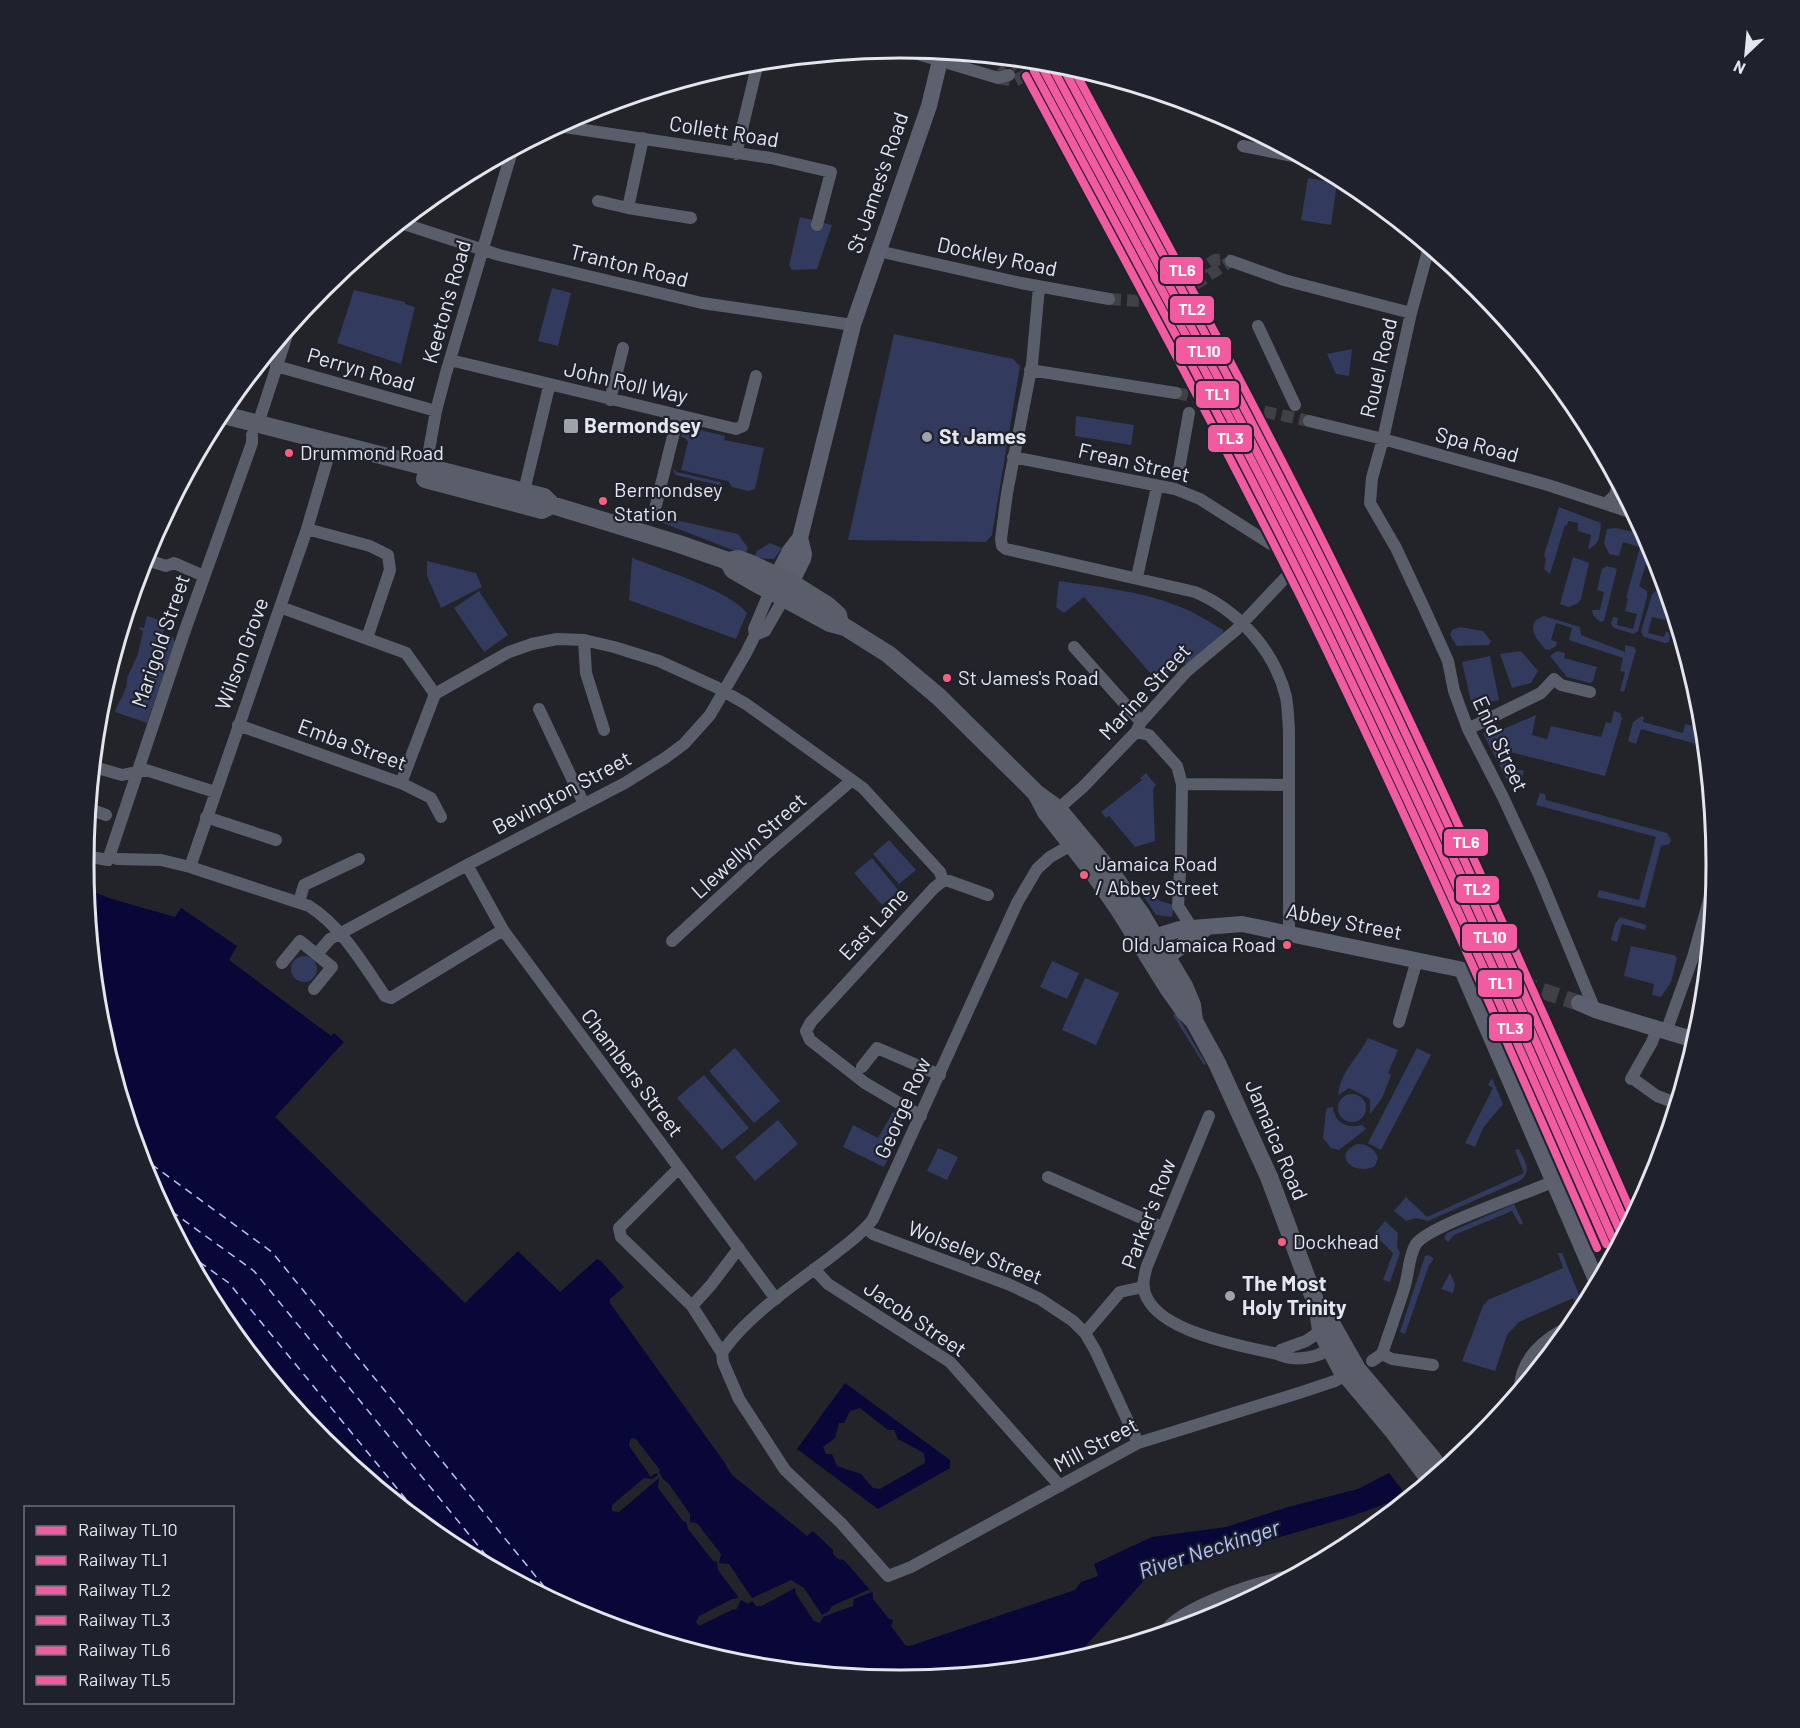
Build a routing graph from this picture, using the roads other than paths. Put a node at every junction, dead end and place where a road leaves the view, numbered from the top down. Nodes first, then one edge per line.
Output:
1 (940, 60) edge
2 (951, 60) edge
3 (756, 72) edge
4 (1009, 75) dead end
5 (574, 128) edge
6 (643, 138) junction
7 (1243, 146) dead end
8 (1277, 153) edge
9 (736, 154) junction
10 (509, 160) edge
11 (598, 201) dead end
12 (628, 208) junction
13 (691, 218) dead end
14 (817, 225) dead end
15 (409, 226) edge
16 (482, 250) junction
17 (878, 251) junction
18 (1427, 255) edge
19 (1231, 261) dead end
20 (1039, 287) junction
21 (1109, 299) tunnel mouth
22 (1411, 313) junction
23 (853, 325) junction
24 (1258, 326) dead end
25 (283, 347) edge
26 (623, 348) dead end
27 (450, 360) junction
28 (276, 366) junction
29 (1030, 370) junction
30 (756, 376) dead end
31 (548, 391) dead end
32 (1176, 393) tunnel mouth
33 (610, 400) junction
34 (1295, 405) dead end
35 (436, 411) junction
36 (1189, 414) dead end
37 (678, 416) junction
38 (229, 418) edge
39 (1309, 421) tunnel mouth
40 (223, 427) edge
41 (255, 430) junction
42 (1383, 439) junction
43 (329, 454) junction
44 (1014, 457) junction
45 (426, 467) junction
46 (1176, 482) junction
47 (1157, 487) junction
48 (524, 491) junction
49 (1615, 495) edge
50 (1369, 497) joint
51 (1606, 504) junction
52 (552, 505) junction
53 (656, 505) dead end
54 (1623, 510) edge
55 (307, 529) junction
56 (1269, 543) tunnel mouth
57 (154, 562) edge
58 (204, 576) junction
59 (1137, 577) junction
60 (1286, 577) tunnel mouth
61 (781, 587) junction
62 (280, 607) junction
63 (1243, 624) junction
64 (367, 638) junction
65 (584, 640) junction
66 (1074, 646) dead end
67 (724, 692) junction
68 (1590, 692) dead end
69 (435, 694) junction
70 (539, 709) dead end
71 (238, 725) junction
72 (1139, 727) junction
73 (1468, 729) junction
74 (604, 730) dead end
75 (100, 769) edge
76 (138, 773) junction
77 (852, 780) junction
78 (401, 783) junction
79 (1182, 784) junction
80 (1289, 785) junction
81 (215, 792) junction
82 (1036, 792) junction
83 (584, 804) junction
84 (1058, 809) junction
85 (96, 811) edge
86 (106, 815) dead end
87 (206, 817) junction
88 (441, 817) dead end
89 (276, 840) dead end
90 (1071, 844) junction
91 (94, 857) edge
92 (113, 859) junction
93 (359, 859) dead end
94 (467, 865) junction
95 (190, 867) junction
96 (943, 881) junction
97 (988, 894) dead end
98 (299, 902) junction
99 (1704, 916) edge
100 (1199, 928) junction
101 (503, 930) junction
102 (340, 934) junction
103 (1289, 934) junction
104 (1147, 940) junction
105 (672, 941) dead end
106 (317, 954) junction
107 (1417, 960) junction
108 (1161, 962) junction
109 (282, 963) dead end
110 (314, 989) dead end
111 (1579, 1003) tunnel mouth
112 (1595, 1010) junction
113 (1399, 1022) dead end
114 (1661, 1030) junction
115 (1686, 1037) edge
116 (862, 1067) dead end
117 (940, 1075) junction
118 (1670, 1101) edge
119 (921, 1116) junction
120 (1209, 1116) dead end
121 (679, 1168) junction
122 (1048, 1177) dead end
123 (1554, 1181) junction
124 (1162, 1227) junction
125 (866, 1228) junction
126 (739, 1248) junction
127 (814, 1269) junction
128 (1596, 1271) edge
129 (1143, 1287) junction
130 (776, 1299) junction
131 (692, 1306) junction
132 (1085, 1333) junction
133 (1323, 1334) junction
134 (1552, 1336) edge
135 (722, 1353) junction
136 (1277, 1354) junction
137 (1364, 1365) junction
138 (1433, 1365) dead end
139 (1523, 1373) edge
140 (1138, 1443) junction
141 (1437, 1465) edge
142 (1426, 1474) edge
143 (1060, 1486) junction
144 (1260, 1584) edge
145 (1172, 1622) edge

1 - 17 street, St James's Road
2 - 4 street
3 - 9 street
5 - 6 street, Collett Road
6 - 9 street, Collett Road
6 - 12 street
7 - 8 street
9 - 14 street, Collett Road
10 - 16 street, Keeton's Road
11 - 12 street
12 - 13 street
15 - 16 street, Tranton Road
16 - 23 street, Tranton Road
16 - 27 street, Keeton's Road
17 - 20 street, Dockley Road
17 - 23 street, St James's Road
18 - 22 street, Rouel Road
19 - 22 street
20 - 21 street, Dockley Road
20 - 29 street
22 - 42 street, Rouel Road
23 - 61 street, St James's Road
24 - 34 street
25 - 28 street
26 - 33 street
27 - 33 street, John Roll Way
27 - 35 street, Keeton's Road
28 - 35 street, Perryn Road
28 - 41 street
29 - 32 street
29 - 44 street
30 - 37 street, John Roll Way
31 - 48 street
33 - 37 street, John Roll Way
35 - 45 street, Keeton's Road
36 - 46 street
37 - 53 street
38 - 41 main road, Jamaica Road
39 - 42 street, Spa Road
40 - 41 main road, Jamaica Road
41 - 43 main road, Jamaica Road
41 - 45 main road, Jamaica Road
41 - 58 street, Marigold Street
42 - 50 street, Rouel Road
42 - 51 street, Spa Road
43 - 52 main road, Jamaica Road
43 - 55 street, Wilson Grove
44 - 47 street, Frean Street
44 - 59 street
45 - 48 main road, Jamaica Road
46 - 47 street, Frean Street
46 - 56 street, Frean Street
47 - 59 street
48 - 52 main road, Jamaica Road
49 - 51 street
50 - 73 street, Enid Street
51 - 54 street, Spa Road
52 - 61 main road, Jamaica Road
55 - 62 street, Wilson Grove
55 - 64 street
57 - 58 street
58 - 76 street, Marigold Street
59 - 63 street
60 - 63 street, Marine Street
61 - 67 street, Bevington Street
61 - 82 main road, Jamaica Road
62 - 64 street
62 - 71 street, Wilson Grove
63 - 72 street, Marine Street
63 - 80 street
64 - 69 street
65 - 67 street
65 - 69 street
65 - 74 street
66 - 72 street
67 - 77 street
67 - 83 street, Bevington Street
68 - 73 street
69 - 78 street
70 - 83 street
71 - 78 street, Emba Street
71 - 81 street, Wilson Grove
72 - 79 street
72 - 84 street, Marine Street
73 - 112 street, Enid Street
75 - 76 street
76 - 81 street
76 - 92 street, Marigold Street
77 - 96 street
77 - 105 street, Llewellyn Street
78 - 88 street, Emba Street
79 - 80 street
79 - 100 street
80 - 103 street
81 - 87 street, Wilson Grove
82 - 84 main road, Jamaica Road
82 - 90 main road, Jamaica Road
83 - 94 street, Bevington Street
84 - 104 main road, Jamaica Road
85 - 86 street
87 - 89 street
87 - 95 street, Wilson Grove
90 - 104 main road, Jamaica Road
90 - 117 street, George Row
91 - 92 street
92 - 95 street
93 - 98 street
94 - 101 street, Chambers Street
94 - 102 street, Bevington Street
95 - 98 street
96 - 97 street
96 - 119 street, East Lane
98 - 102 street
99 - 114 street
100 - 103 street, Abbey Street
100 - 104 street, Abbey Street
100 - 108 street, Abbey Street
101 - 102 street
101 - 121 street, Chambers Street
102 - 106 street, Bevington Street
103 - 107 street, Abbey Street
104 - 108 main road, Jamaica Road
106 - 109 street
106 - 110 street
107 - 113 street
107 - 123 street, Abbey Street
108 - 133 main road, Jamaica Road
111 - 112 street
112 - 114 street
114 - 115 street
114 - 118 street
116 - 117 street
117 - 119 street, George Row
119 - 125 street, George Row
120 - 124 street, Parker's Row
121 - 126 street, Chambers Street
121 - 131 street
122 - 124 street
123 - 128 street
123 - 137 street
124 - 129 street, Parker's Row
125 - 127 street, George Row
125 - 132 street, Wolseley Street
126 - 130 street, Chambers Street
126 - 131 street
127 - 130 street, George Row
127 - 143 street, Jacob Street
129 - 132 street, Parker's Row
129 - 136 street
130 - 135 street, George Row
131 - 135 street
132 - 140 street, Wolseley Street
133 - 136 street
133 - 136 street
133 - 137 main road, Jamaica Road
134 - 139 street
135 - 143 street, Mill Street
137 - 138 street
137 - 140 street, Mill Street
137 - 141 main road, Jamaica Road
137 - 142 main road, Jamaica Road
140 - 143 street, Mill Street
144 - 145 street

